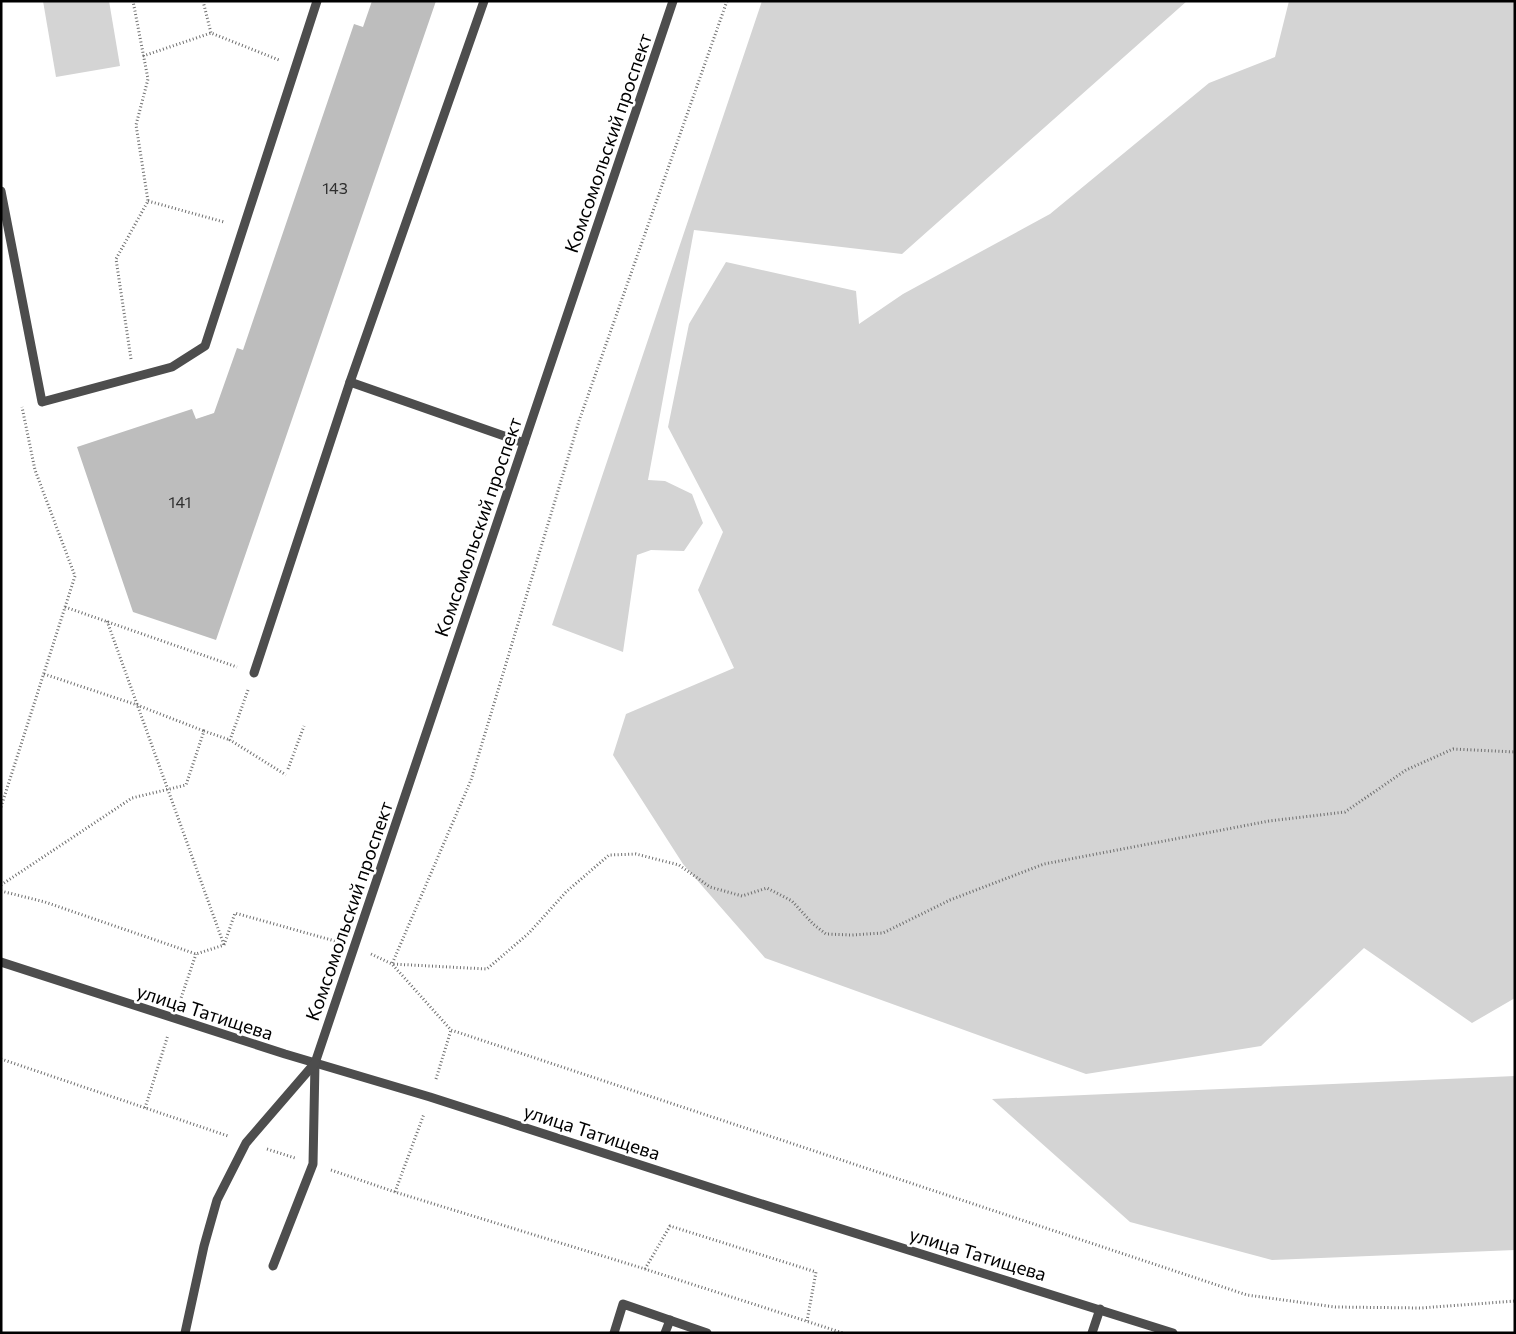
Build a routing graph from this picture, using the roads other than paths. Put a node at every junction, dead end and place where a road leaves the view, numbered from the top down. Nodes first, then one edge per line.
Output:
1 (317, 1) edge
2 (484, 1) edge
3 (673, 1) edge
4 (1, 191) edge
5 (350, 382) junction
6 (524, 444) junction
7 (254, 673) road end
8 (1, 962) edge
9 (315, 1064) junction
10 (273, 1266) dead end
11 (1100, 1309) junction
12 (670, 1320) junction
13 (185, 1333) edge
14 (614, 1333) edge
15 (665, 1333) edge
16 (707, 1333) edge
17 (1092, 1333) edge
18 (1173, 1333) edge

1 - 4 street
2 - 5 street
3 - 6 street, Комсомольский проспект
5 - 6 street
5 - 7 street
6 - 9 street, Комсомольский проспект
8 - 9 street, улица Татищева
9 - 10 street
9 - 11 street, улица Татищева
9 - 13 street
11 - 17 street
11 - 18 street, улица Татищева
12 - 14 street
12 - 15 street
12 - 16 street

